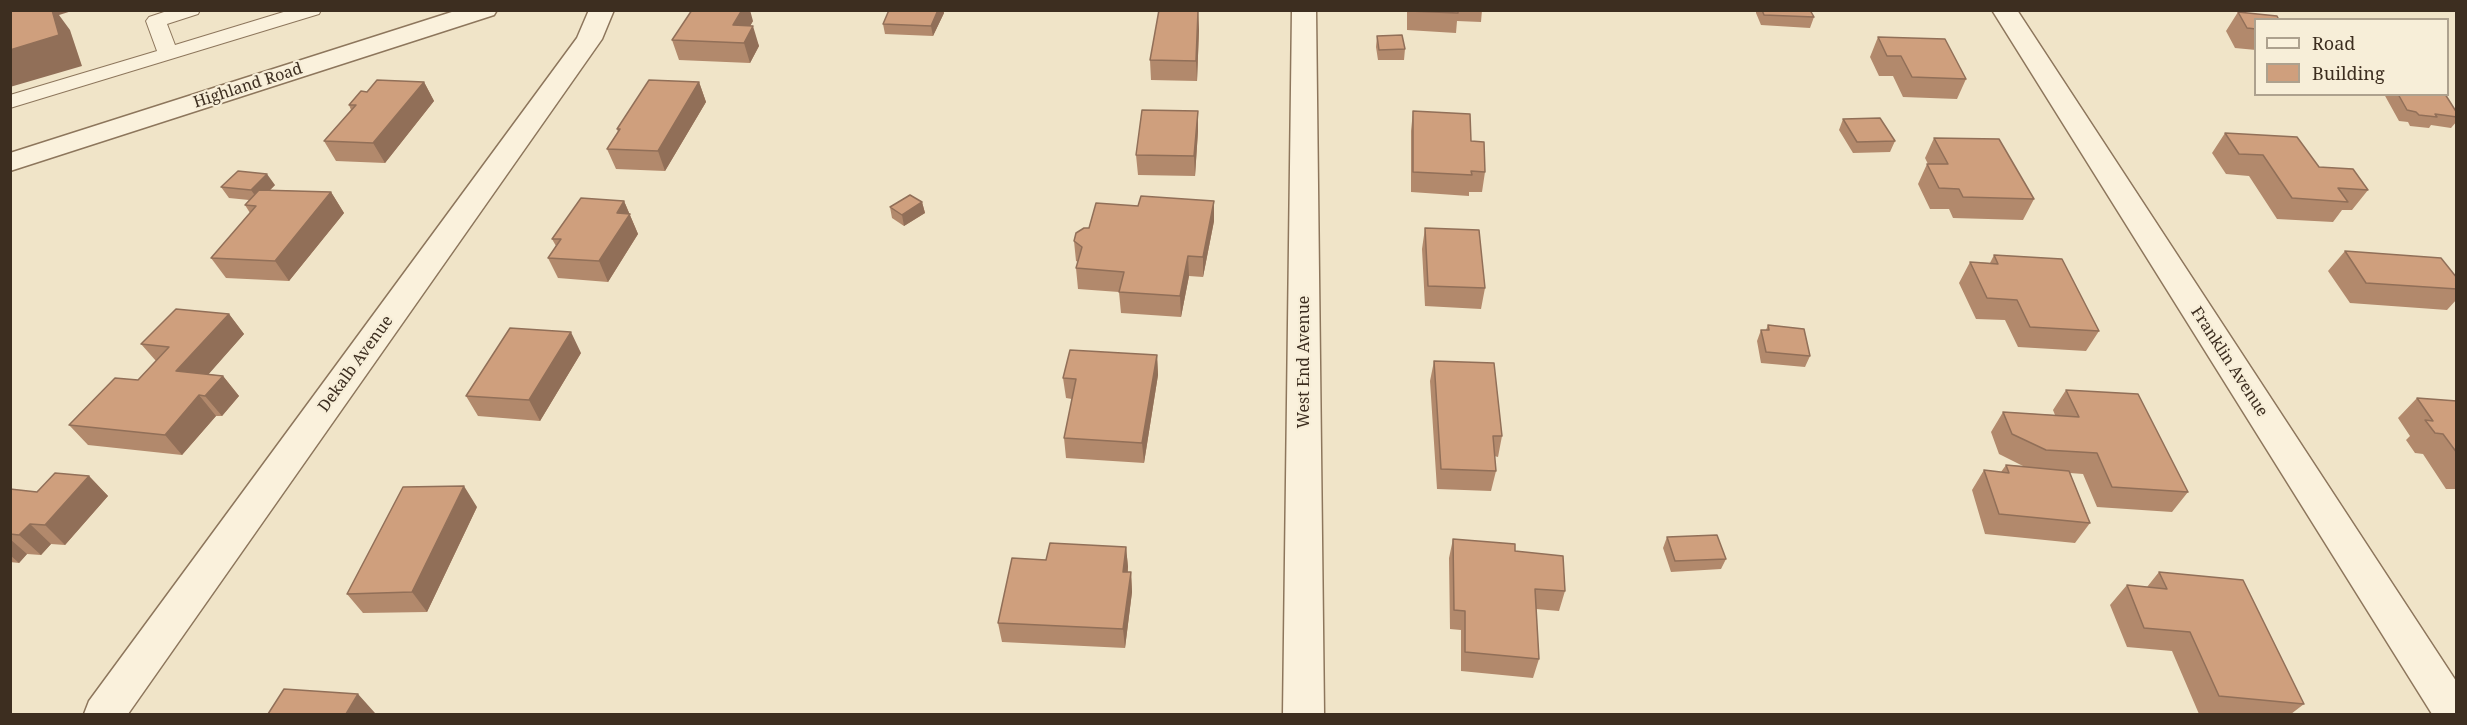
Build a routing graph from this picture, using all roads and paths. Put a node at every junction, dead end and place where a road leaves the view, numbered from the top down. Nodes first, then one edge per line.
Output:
1 (191, 10) edge
2 (312, 10) edge
3 (484, 10) edge
4 (602, 10) edge
5 (1304, 10) edge
6 (2004, 10) edge
7 (168, 54) junction
8 (10, 102) edge
9 (10, 162) edge
10 (104, 714) edge
11 (1304, 714) edge
12 (2455, 714) edge

1 - 7 lane
2 - 7 lane
3 - 9 street, Highland Road
4 - 10 street, Dekalb Avenue
5 - 11 street, West End Avenue
6 - 12 street, Franklin Avenue
7 - 8 lane

